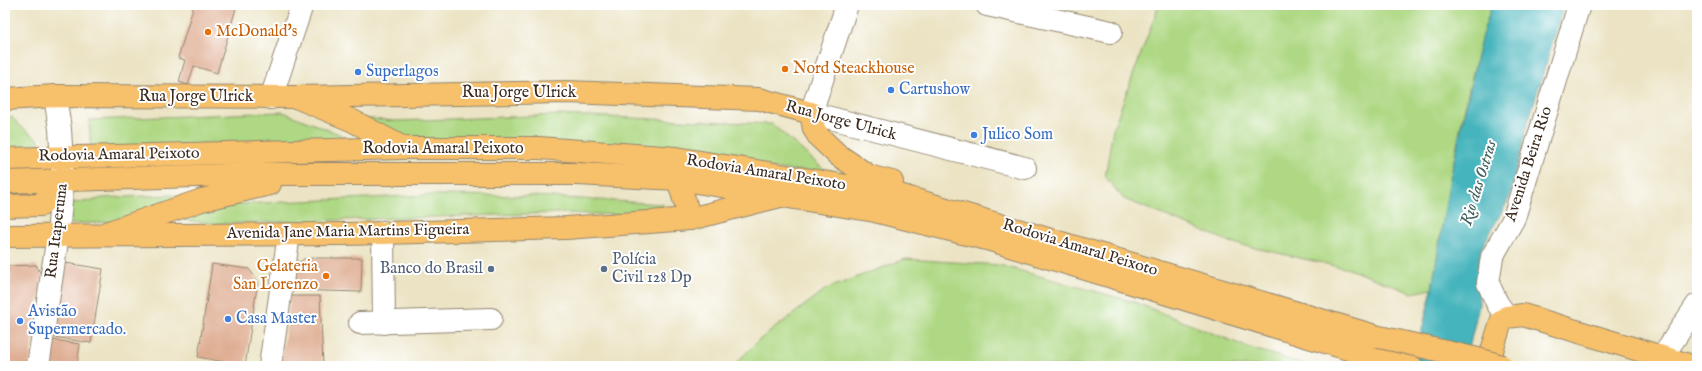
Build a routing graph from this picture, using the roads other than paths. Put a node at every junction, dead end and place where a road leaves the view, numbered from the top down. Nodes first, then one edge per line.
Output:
1 (302, 5) edge
2 (847, 5) edge
3 (987, 5) edge
4 (1580, 5) edge
5 (1111, 32) dead end
6 (55, 96) junction
7 (296, 97) junction
8 (271, 98) junction
9 (5, 99) edge
10 (811, 114) junction
11 (403, 148) junction
12 (63, 156) junction
13 (5, 159) edge
14 (1025, 168) dead end
15 (328, 174) junction
16 (63, 178) junction
17 (678, 179) junction
18 (5, 182) edge
19 (780, 196) junction
20 (5, 206) edge
21 (961, 212) junction
22 (690, 219) junction
23 (384, 232) junction
24 (103, 234) junction
25 (289, 234) junction
26 (58, 235) junction
27 (5, 236) edge
28 (1697, 305) edge
29 (1507, 317) junction
30 (491, 319) dead end
31 (360, 322) dead end
32 (384, 323) junction
33 (1374, 346) junction
34 (1662, 357) junction
35 (38, 366) edge
36 (270, 366) edge
37 (1411, 366) edge
38 (1491, 366) edge
39 (1502, 366) edge
40 (1692, 366) edge

1 - 8 street
2 - 10 street
3 - 5 street
4 - 29 street, Avenida Beira Rio
6 - 8 main road, Rua Jorge Ulrick
6 - 9 main road, Rua Jorge Ulrick
6 - 12 street, Rua Itaperuna
7 - 8 main road, Rua Jorge Ulrick
7 - 10 main road, Rua Jorge Ulrick
7 - 11 main road
10 - 14 street, Rua Jorge Ulrick
10 - 21 main road
11 - 12 main road, Rodovia Amaral Peixoto
11 - 21 main road, Rodovia Amaral Peixoto
12 - 13 main road, Rodovia Amaral Peixoto
12 - 16 street, Rua Itaperuna
15 - 16 main road, Rodovia Amaral Peixoto
15 - 17 main road, Rodovia Amaral Peixoto
15 - 24 main road
16 - 18 main road, Rodovia Amaral Peixoto
16 - 20 main road
16 - 26 street, Rua Itaperuna
17 - 19 main road, Rodovia Amaral Peixoto
17 - 22 main road
19 - 22 main road, Avenida Jane Maria Martins Figueira
19 - 33 main road, Rodovia Amaral Peixoto
21 - 33 main road, Rodovia Amaral Peixoto
22 - 23 main road, Avenida Jane Maria Martins Figueira
23 - 25 main road, Avenida Jane Maria Martins Figueira
23 - 32 street
24 - 25 main road, Avenida Jane Maria Martins Figueira
24 - 26 main road, Avenida Jane Maria Martins Figueira
25 - 36 street
26 - 27 main road, Avenida Jane Maria Martins Figueira
26 - 35 street, Rua Itaperuna
28 - 34 street
29 - 34 main road
29 - 38 main road
30 - 32 street
31 - 32 street
33 - 37 main road, Rodovia Amaral Peixoto
33 - 39 main road, Rodovia Amaral Peixoto, bridge
34 - 40 main road

